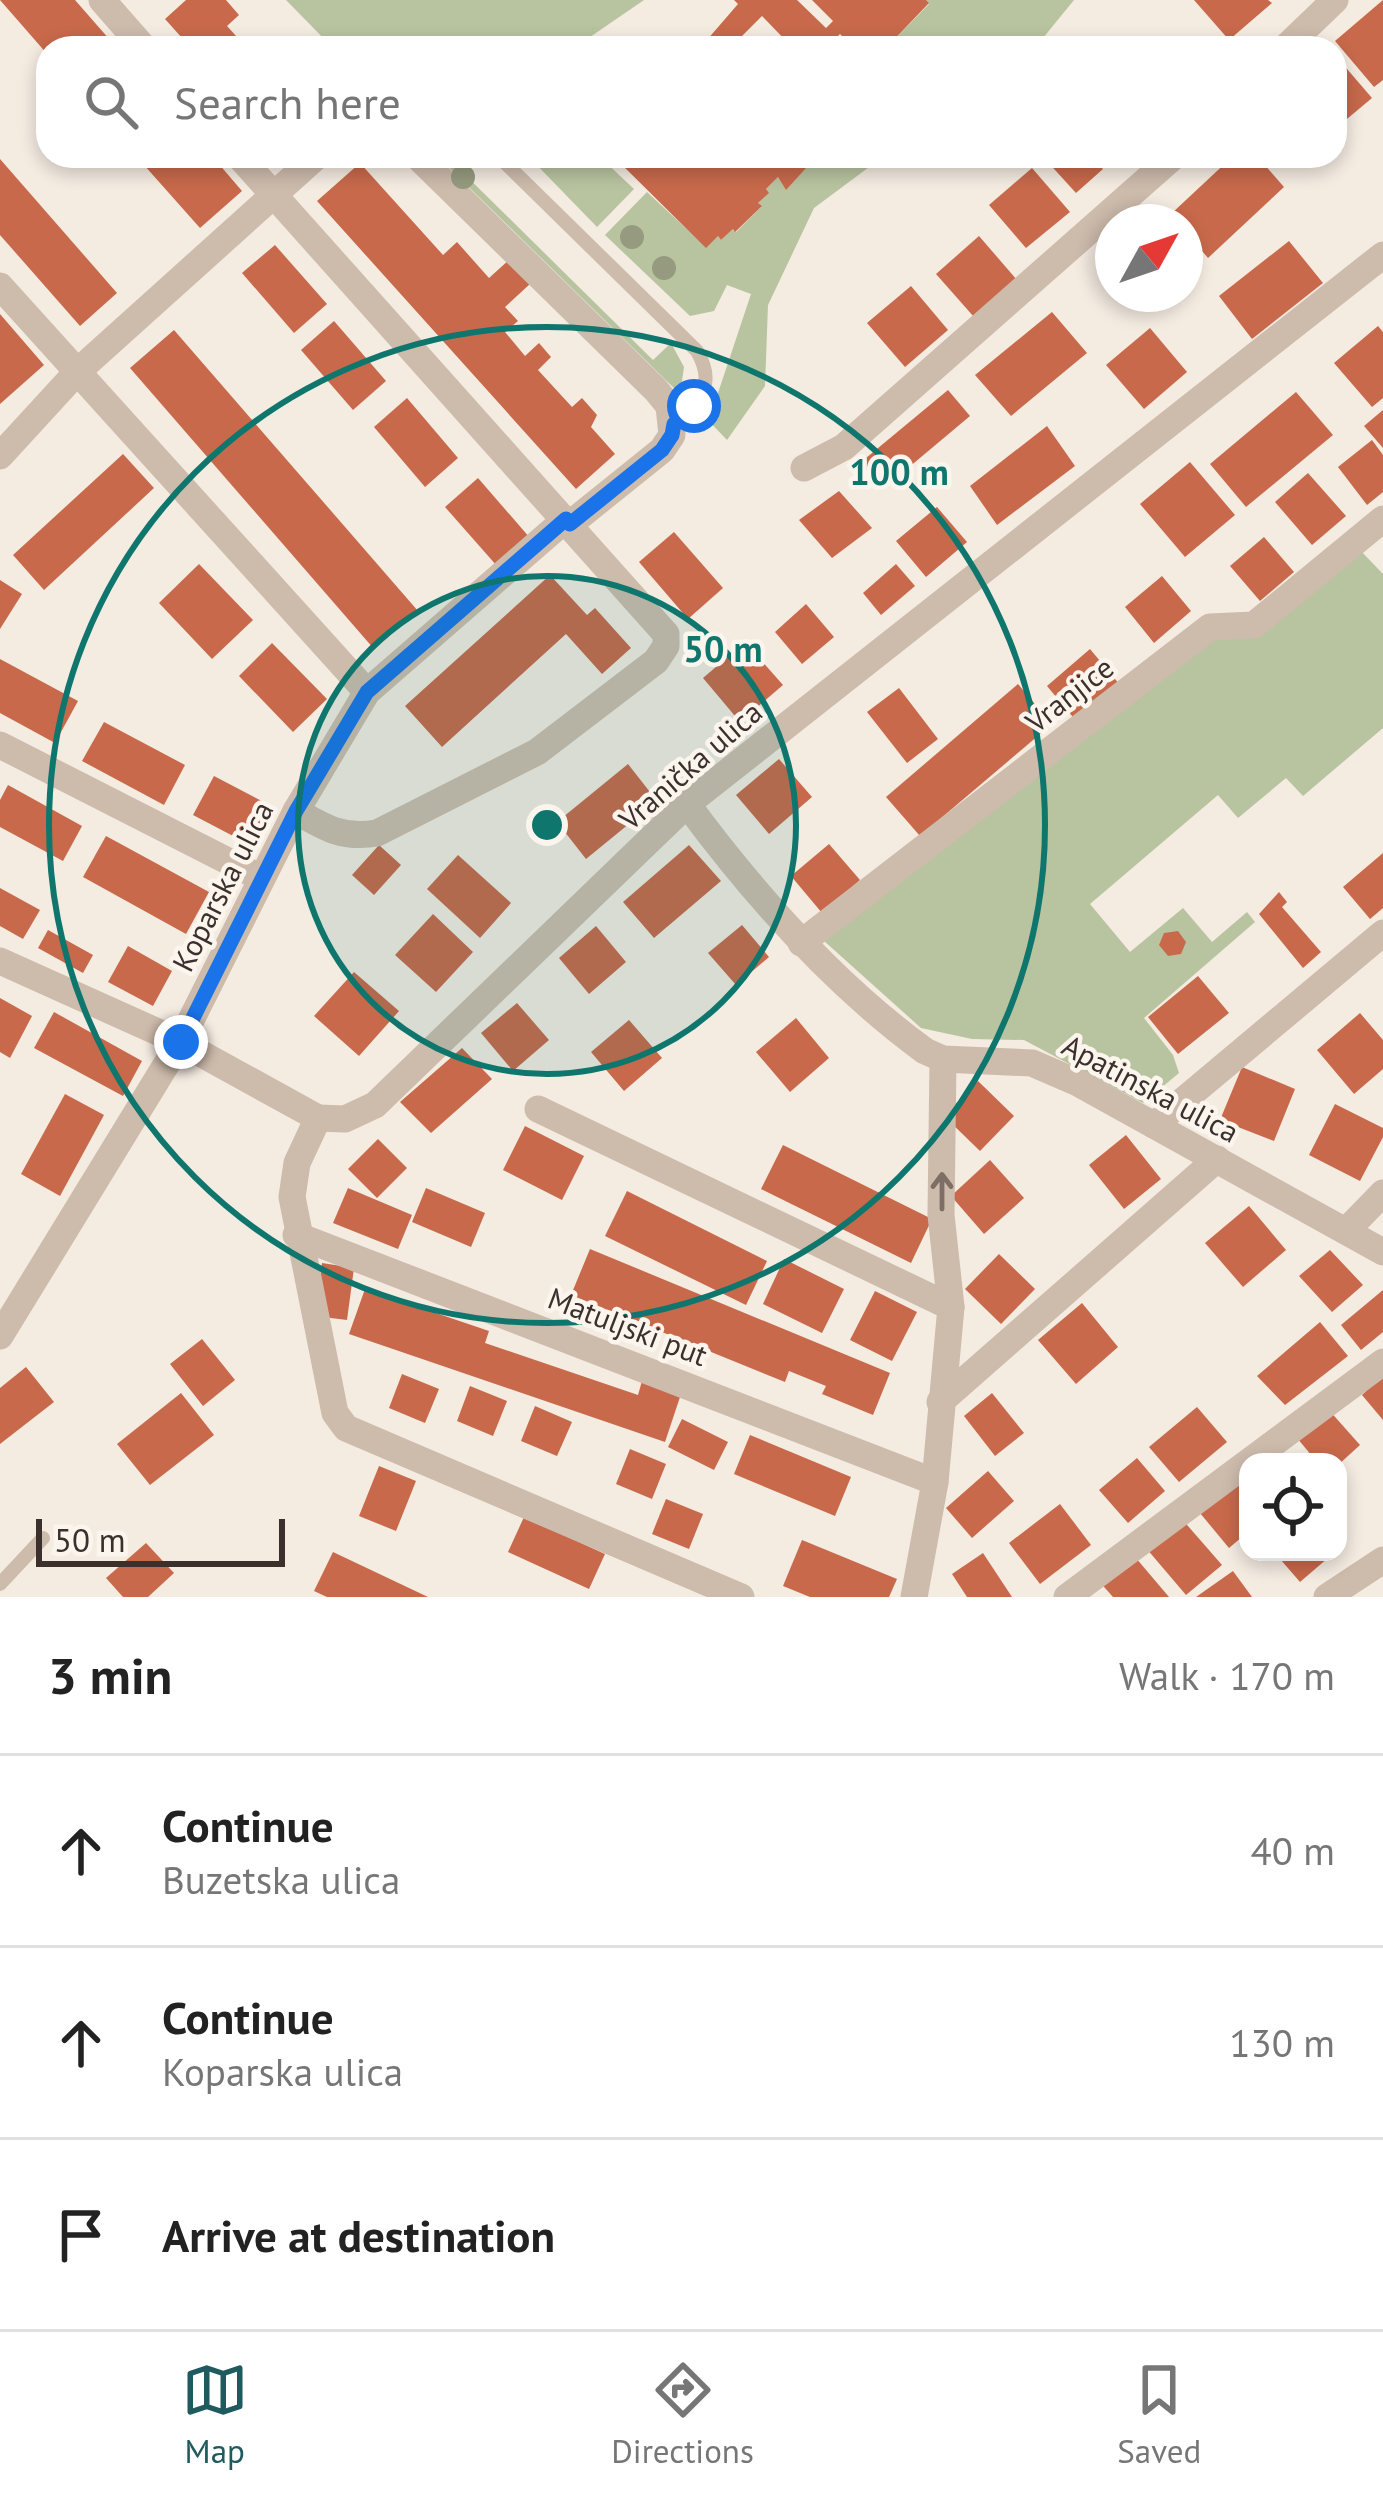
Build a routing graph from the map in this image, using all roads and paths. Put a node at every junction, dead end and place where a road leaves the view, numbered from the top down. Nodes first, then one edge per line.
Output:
1 (102, 0) edge
2 (1335, 0) edge
3 (134, 36) edge
4 (1298, 36) edge
5 (250, 168) edge
6 (302, 168) edge
7 (429, 168) edge
8 (510, 168) edge
9 (1160, 168) edge
10 (273, 194) junction
11 (1383, 255) edge
12 (0, 286) edge
13 (77, 372) junction
14 (674, 424) junction
15 (0, 456) edge
16 (804, 468) dead end
17 (1383, 518) edge
18 (568, 521) junction
19 (367, 692) junction
20 (0, 746) edge
21 (687, 804) junction
22 (296, 811) junction
23 (261, 878) junction
24 (1383, 933) edge
25 (801, 943) junction
26 (0, 962) edge
27 (181, 1042) junction
28 (943, 1059) junction
29 (538, 1109) dead end
30 (317, 1118) junction
31 (1154, 1125) junction
32 (1217, 1159) junction
33 (1383, 1193) edge
34 (1346, 1231) junction
35 (296, 1235) junction
36 (1383, 1252) edge
37 (951, 1307) junction
38 (0, 1336) edge
39 (1383, 1362) edge
40 (940, 1402) junction
41 (935, 1483) junction
42 (43, 1538) dead end
43 (1383, 1560) edge
44 (0, 1584) edge
45 (741, 1597) edge
46 (914, 1597) edge
47 (1066, 1597) edge
48 (1327, 1597) edge

1 - 3 street
2 - 4 street
5 - 10 street
6 - 10 street
7 - 14 street
8 - 14 lane
9 - 16 street
10 - 13 street
10 - 18 street
11 - 21 street, Vranička ulica
12 - 13 street
13 - 15 street
13 - 19 street
14 - 18 street, Koparska ulica
17 - 25 street, Vranjice
18 - 19 street, Koparska ulica
18 - 22 street
19 - 22 street, Koparska ulica
20 - 23 street
21 - 25 street
21 - 30 street, Vranička ulica
22 - 23 street, Koparska ulica
23 - 27 street, Koparska ulica
24 - 31 street
25 - 28 street
26 - 27 street
27 - 30 street
27 - 38 street, Koparska ulica
28 - 31 street, Apatinska ulica
37 -> 28 street
29 - 37 street
30 - 35 street
31 - 32 street, Apatinska ulica
32 - 34 street, Apatinska ulica
32 - 40 street
33 - 34 street
34 - 36 street, Apatinska ulica
35 - 41 street, Matuljski put
35 - 45 street
37 - 40 street
39 - 47 street
40 - 41 street
41 - 46 street
42 - 44 lane
43 - 48 street

